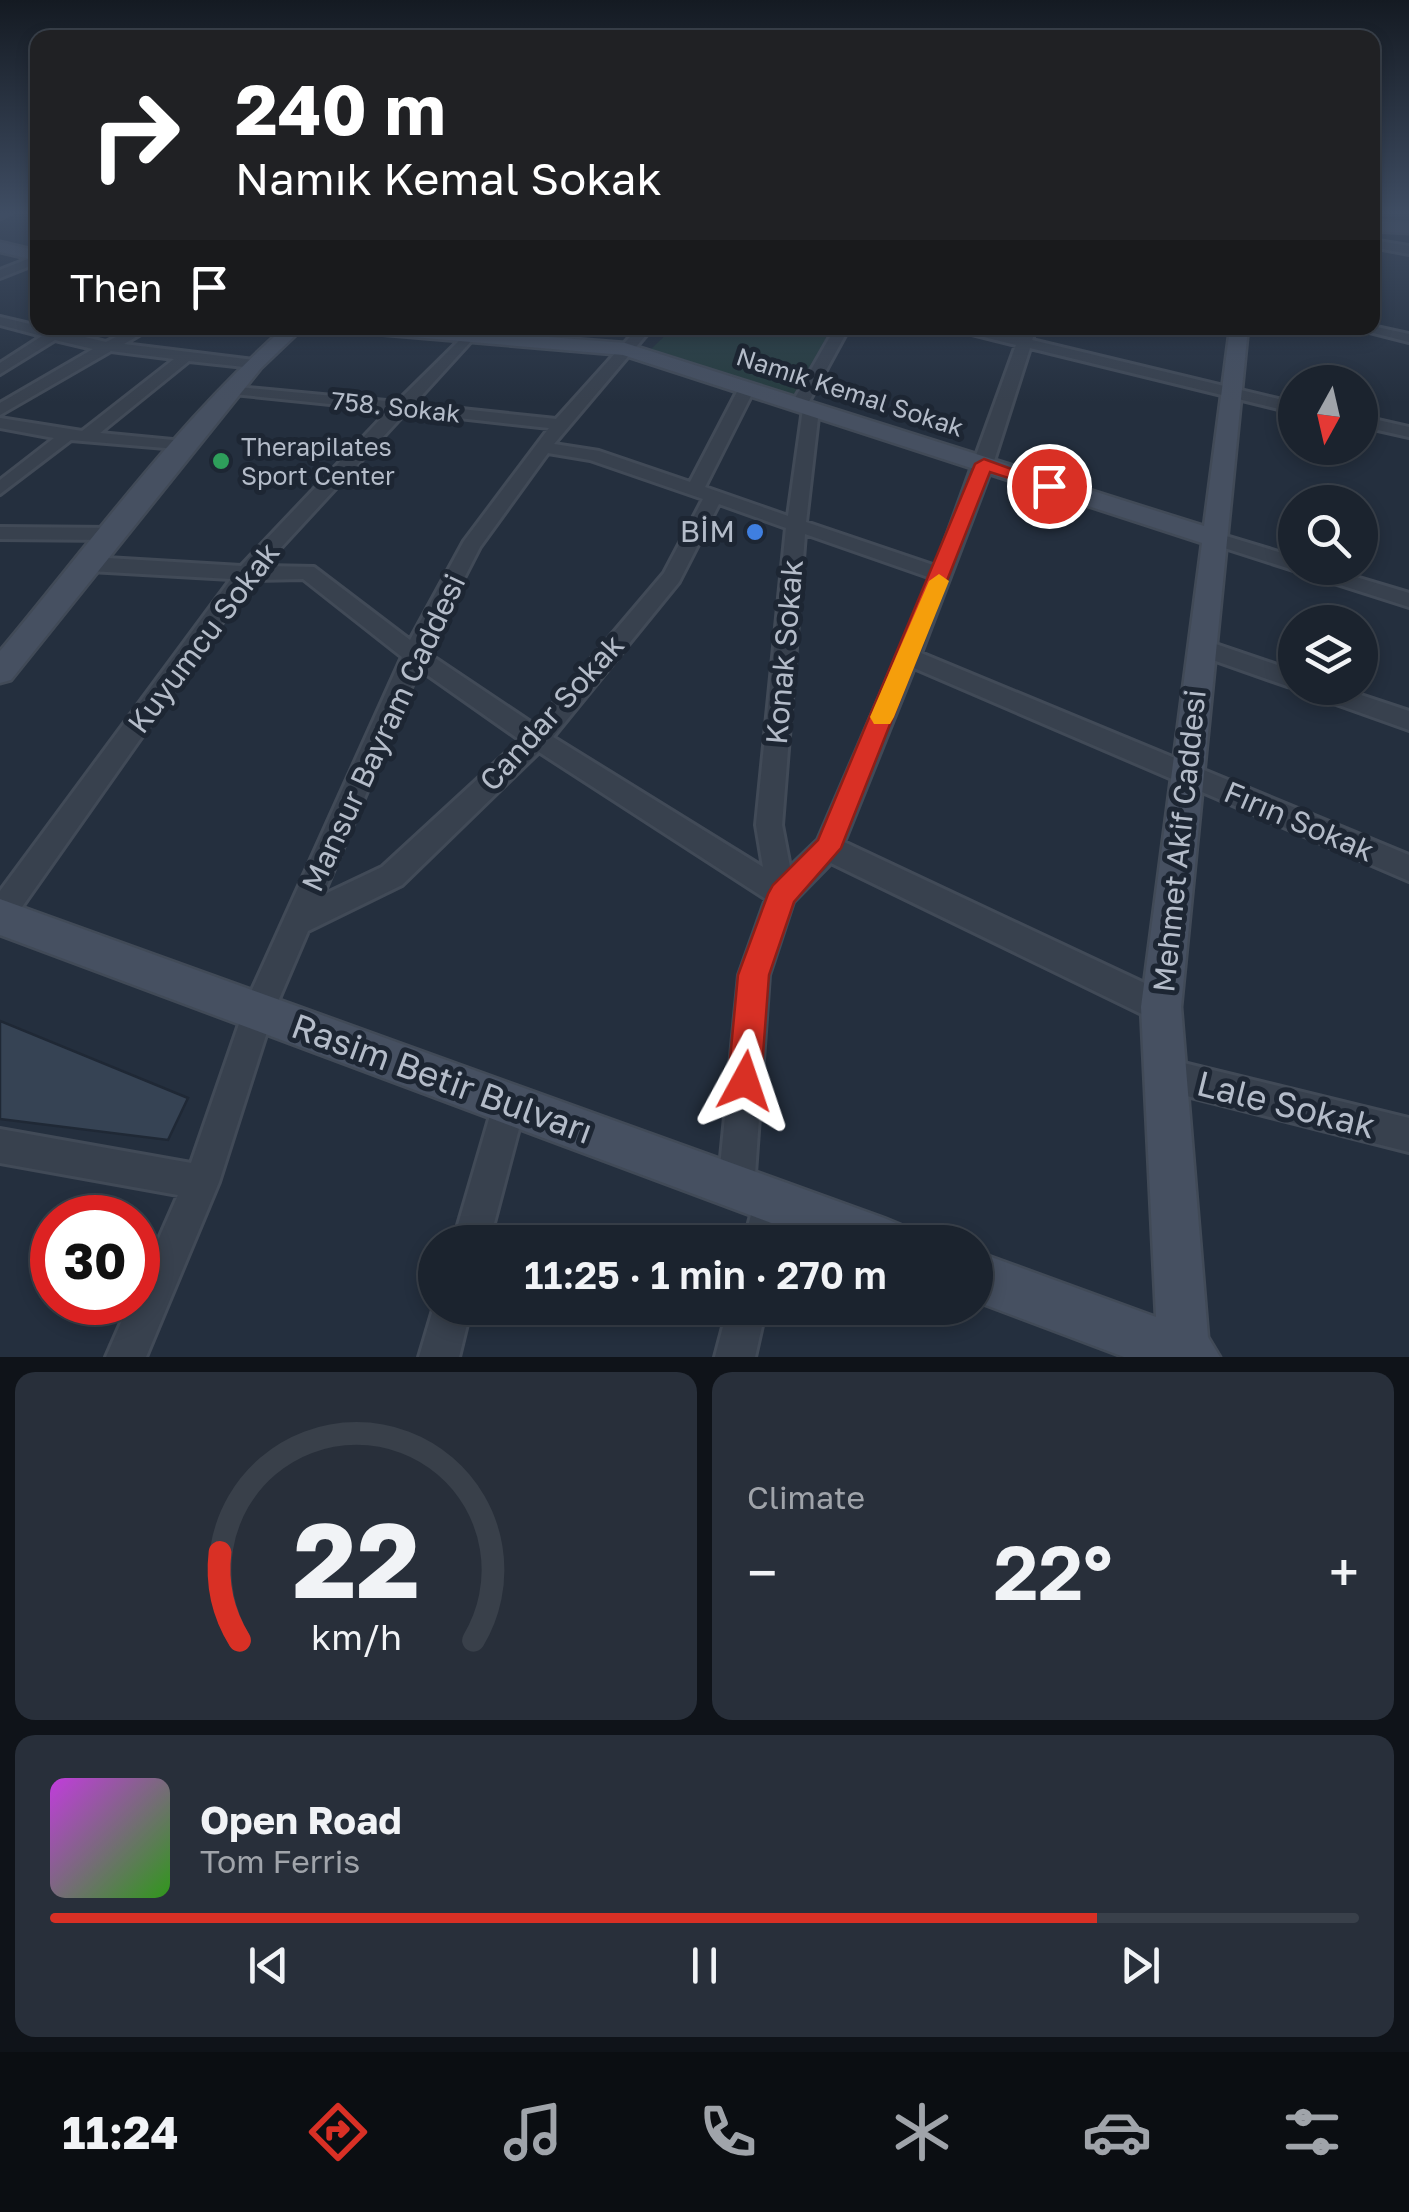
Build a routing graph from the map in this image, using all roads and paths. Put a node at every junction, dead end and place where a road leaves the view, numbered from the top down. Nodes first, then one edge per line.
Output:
1 (0, 321) edge
2 (30, 330) edge
3 (1380, 332) edge
4 (49, 335) edge
5 (130, 335) edge
6 (286, 335) edge
7 (470, 335) edge
8 (523, 335) edge
9 (637, 335) edge
10 (839, 335) edge
11 (1027, 335) edge
12 (1238, 335) edge
13 (52, 336) junction
14 (1409, 338) edge
15 (108, 346) junction
16 (625, 348) junction
17 (186, 356) junction
18 (254, 364) junction
19 (0, 370) edge
20 (747, 388) junction
21 (233, 389) junction
22 (1231, 394) junction
23 (1278, 404) edge
24 (805, 407) junction
25 (402, 408) junction
26 (0, 410) edge
27 (0, 422) edge
28 (560, 424) junction
29 (1378, 426) edge
30 (1409, 432) edge
31 (76, 436) junction
32 (183, 446) junction
33 (544, 447) junction
34 (984, 464) junction
35 (0, 489) edge
36 (705, 493) junction
37 (796, 525) junction
38 (0, 533) edge
39 (114, 534) junction
40 (1213, 538) junction
41 (1278, 559) edge
42 (90, 564) junction
43 (246, 574) junction
44 (942, 575) junction
45 (1360, 585) edge
46 (1409, 600) edge
47 (1201, 647) junction
48 (414, 656) junction
49 (907, 656) junction
50 (0, 672) edge
51 (1278, 674) edge
52 (1364, 705) edge
53 (1409, 721) edge
54 (537, 739) junction
55 (1189, 776) junction
56 (828, 848) junction
57 (1409, 868) edge
58 (782, 894) junction
59 (0, 916) edge
60 (298, 921) junction
61 (1161, 1007) junction
62 (258, 1012) junction
63 (1163, 1074) junction
64 (510, 1102) junction
65 (1409, 1135) edge
66 (0, 1146) edge
67 (202, 1182) junction
68 (756, 1210) edge
69 (475, 1225) edge
70 (816, 1225) edge
71 (993, 1283) edge
72 (447, 1325) edge
73 (743, 1325) edge
74 (1187, 1356) edge
75 (126, 1357) edge
76 (439, 1357) edge
77 (735, 1357) edge

1 - 2 street
3 - 14 street
4 - 13 street
5 - 15 street
6 - 18 main road
7 - 25 street, Kuyumcu Sokak
8 - 16 main road, Namık Kemal Sokak
9 - 16 street, Mansur Bayram Caddesi
10 - 24 street, Konak Sokak
11 - 22 street
11 - 34 street
12 - 22 main road, Mehmet Akif Caddesi
13 - 15 street
13 - 19 street
15 - 17 street
15 - 26 street
16 - 20 main road, Namık Kemal Sokak
16 - 28 street, Mansur Bayram Caddesi
17 - 18 street
17 - 31 street
18 - 21 main road
20 - 24 main road, Namık Kemal Sokak
20 - 36 street, Candar Sokak
21 - 25 street, 758. Sokak
21 - 32 main road
22 - 23 street
22 - 40 main road, Mehmet Akif Caddesi
24 - 34 main road, Namık Kemal Sokak
24 - 37 street, Konak Sokak
25 - 28 street, 758. Sokak
25 - 43 street, Kuyumcu Sokak
27 - 31 street
28 - 33 street, Mansur Bayram Caddesi
29 - 30 street
31 - 32 street
31 - 35 street
32 - 39 main road
33 - 36 street
33 - 48 street, Mansur Bayram Caddesi
34 - 40 main road, Namık Kemal Sokak
34 - 44 street
36 - 37 street
36 - 54 street, Candar Sokak
37 - 44 street
37 - 58 street, Konak Sokak
38 - 39 street
39 - 42 main road
40 - 41 street, Namık Kemal Sokak
40 - 47 main road, Mehmet Akif Caddesi
42 - 43 street
42 - 50 main road
43 - 48 street
43 - 59 street, Kuyumcu Sokak
44 - 49 street
45 - 46 street
47 - 51 street
47 - 55 main road, Mehmet Akif Caddesi
48 - 54 street
48 - 60 street, Mansur Bayram Caddesi
49 - 55 street, Fırın Sokak
49 - 56 street
52 - 53 street
54 - 58 street
54 - 60 street, Candar Sokak
55 - 57 street, Fırın Sokak
55 - 61 main road, Mehmet Akif Caddesi
56 - 58 street
56 - 61 street
58 - 68 street
59 - 62 main road, Rasim Betir Bulvarı
60 - 62 street, Mansur Bayram Caddesi
61 - 63 main road, Mehmet Akif Caddesi
62 - 64 main road, Rasim Betir Bulvarı
62 - 67 street, Mansur Bayram Caddesi
63 - 65 street, Lale Sokak
63 - 74 main road, Mehmet Akif Caddesi
64 - 68 main road, Rasim Betir Bulvarı
64 - 69 street
66 - 67 street
67 - 75 street, Mansur Bayram Caddesi
68 - 70 main road, Rasim Betir Bulvarı
71 - 74 main road
72 - 76 street
73 - 77 street

